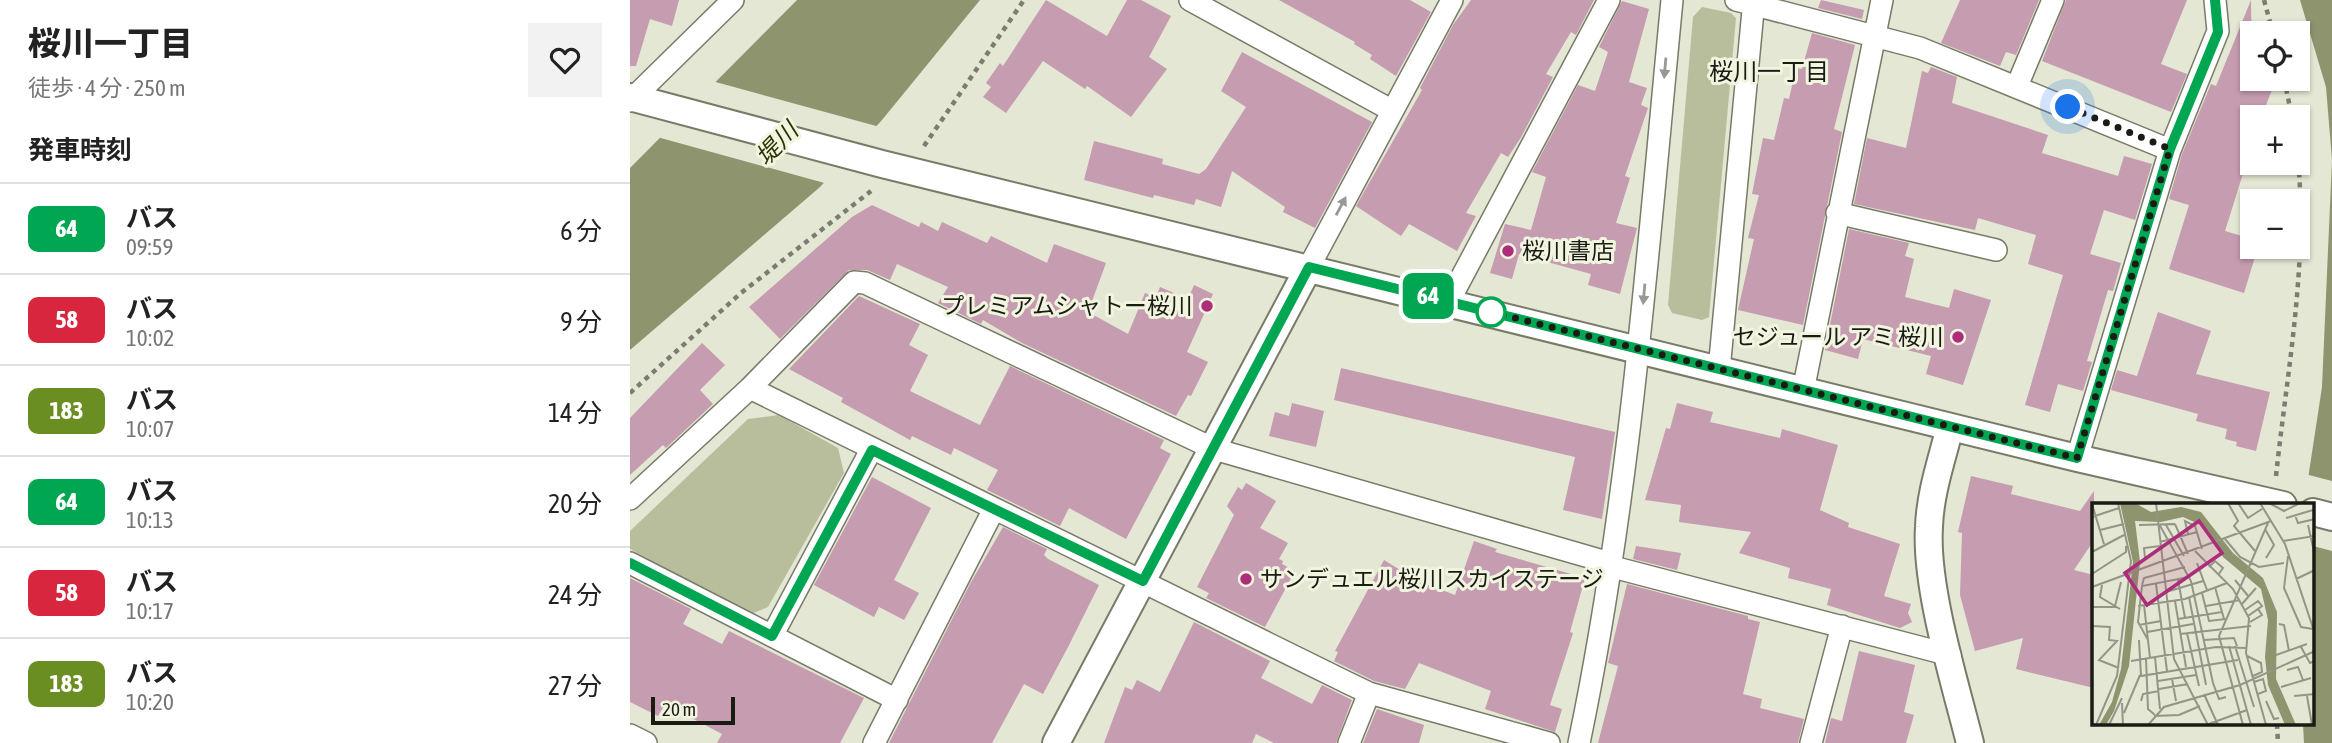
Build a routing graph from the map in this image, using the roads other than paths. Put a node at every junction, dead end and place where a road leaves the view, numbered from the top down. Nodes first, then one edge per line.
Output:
1 (733, 0) edge
2 (1190, 0) edge
3 (1452, 0) edge
4 (1609, 0) edge
5 (1672, 0) edge
6 (1882, 0) edge
7 (2053, 0) edge
8 (2215, 0) edge
9 (1748, 2) edge
10 (1875, 34) junction
11 (2017, 86) junction
12 (634, 99) edge
13 (1391, 110) junction
14 (2170, 149) junction
15 (1837, 213) junction
16 (1996, 250) dead end
17 (1309, 267) junction
18 (1449, 301) junction
19 (1638, 350) junction
20 (1719, 370) junction
21 (750, 388) junction
22 (1803, 391) junction
23 (1950, 426) junction
24 (1214, 449) junction
25 (872, 450) junction
26 (2077, 458) junction
27 (630, 499) edge
28 (2274, 503) edge
29 (994, 509) junction
30 (2315, 513) edge
31 (2332, 517) edge
32 (630, 563) edge
33 (1609, 565) junction
34 (1143, 581) junction
35 (1842, 626) junction
36 (772, 636) junction
37 (1950, 655) junction
38 (1369, 693) junction
39 (897, 700) junction
40 (630, 735) edge
41 (1063, 741) edge
42 (646, 743) edge
43 (874, 743) edge
44 (1349, 743) edge
45 (1549, 743) edge
46 (1579, 743) edge
47 (1811, 743) edge
48 (1970, 743) edge

1 - 12 street
2 - 13 street
3 - 13 street
4 - 18 street
5 -> 19 street
6 - 10 street
7 - 11 street
8 - 14 street
9 - 10 street
9 - 20 street
10 - 11 street
10 - 15 street
11 - 14 street
12 - 17 street
17 -> 13 street
14 - 26 street
15 - 16 street
15 - 22 street
17 - 18 street
17 - 24 street
18 - 19 street
19 - 20 street
19 - 33 street
20 - 22 street
21 - 24 street
21 - 25 street
21 - 27 street
22 - 23 street
23 - 26 street
23 - 37 street
24 - 33 street
24 - 34 street
25 - 29 street
25 - 36 street
26 - 28 street
29 - 34 street
29 - 39 street
30 - 31 street
32 - 36 street
33 - 35 street
33 - 46 street
34 - 38 street
34 - 41 street
35 - 37 street
35 - 47 street
36 - 39 street
37 - 48 street
38 - 44 street
38 - 45 street
39 - 43 street
40 - 42 street

